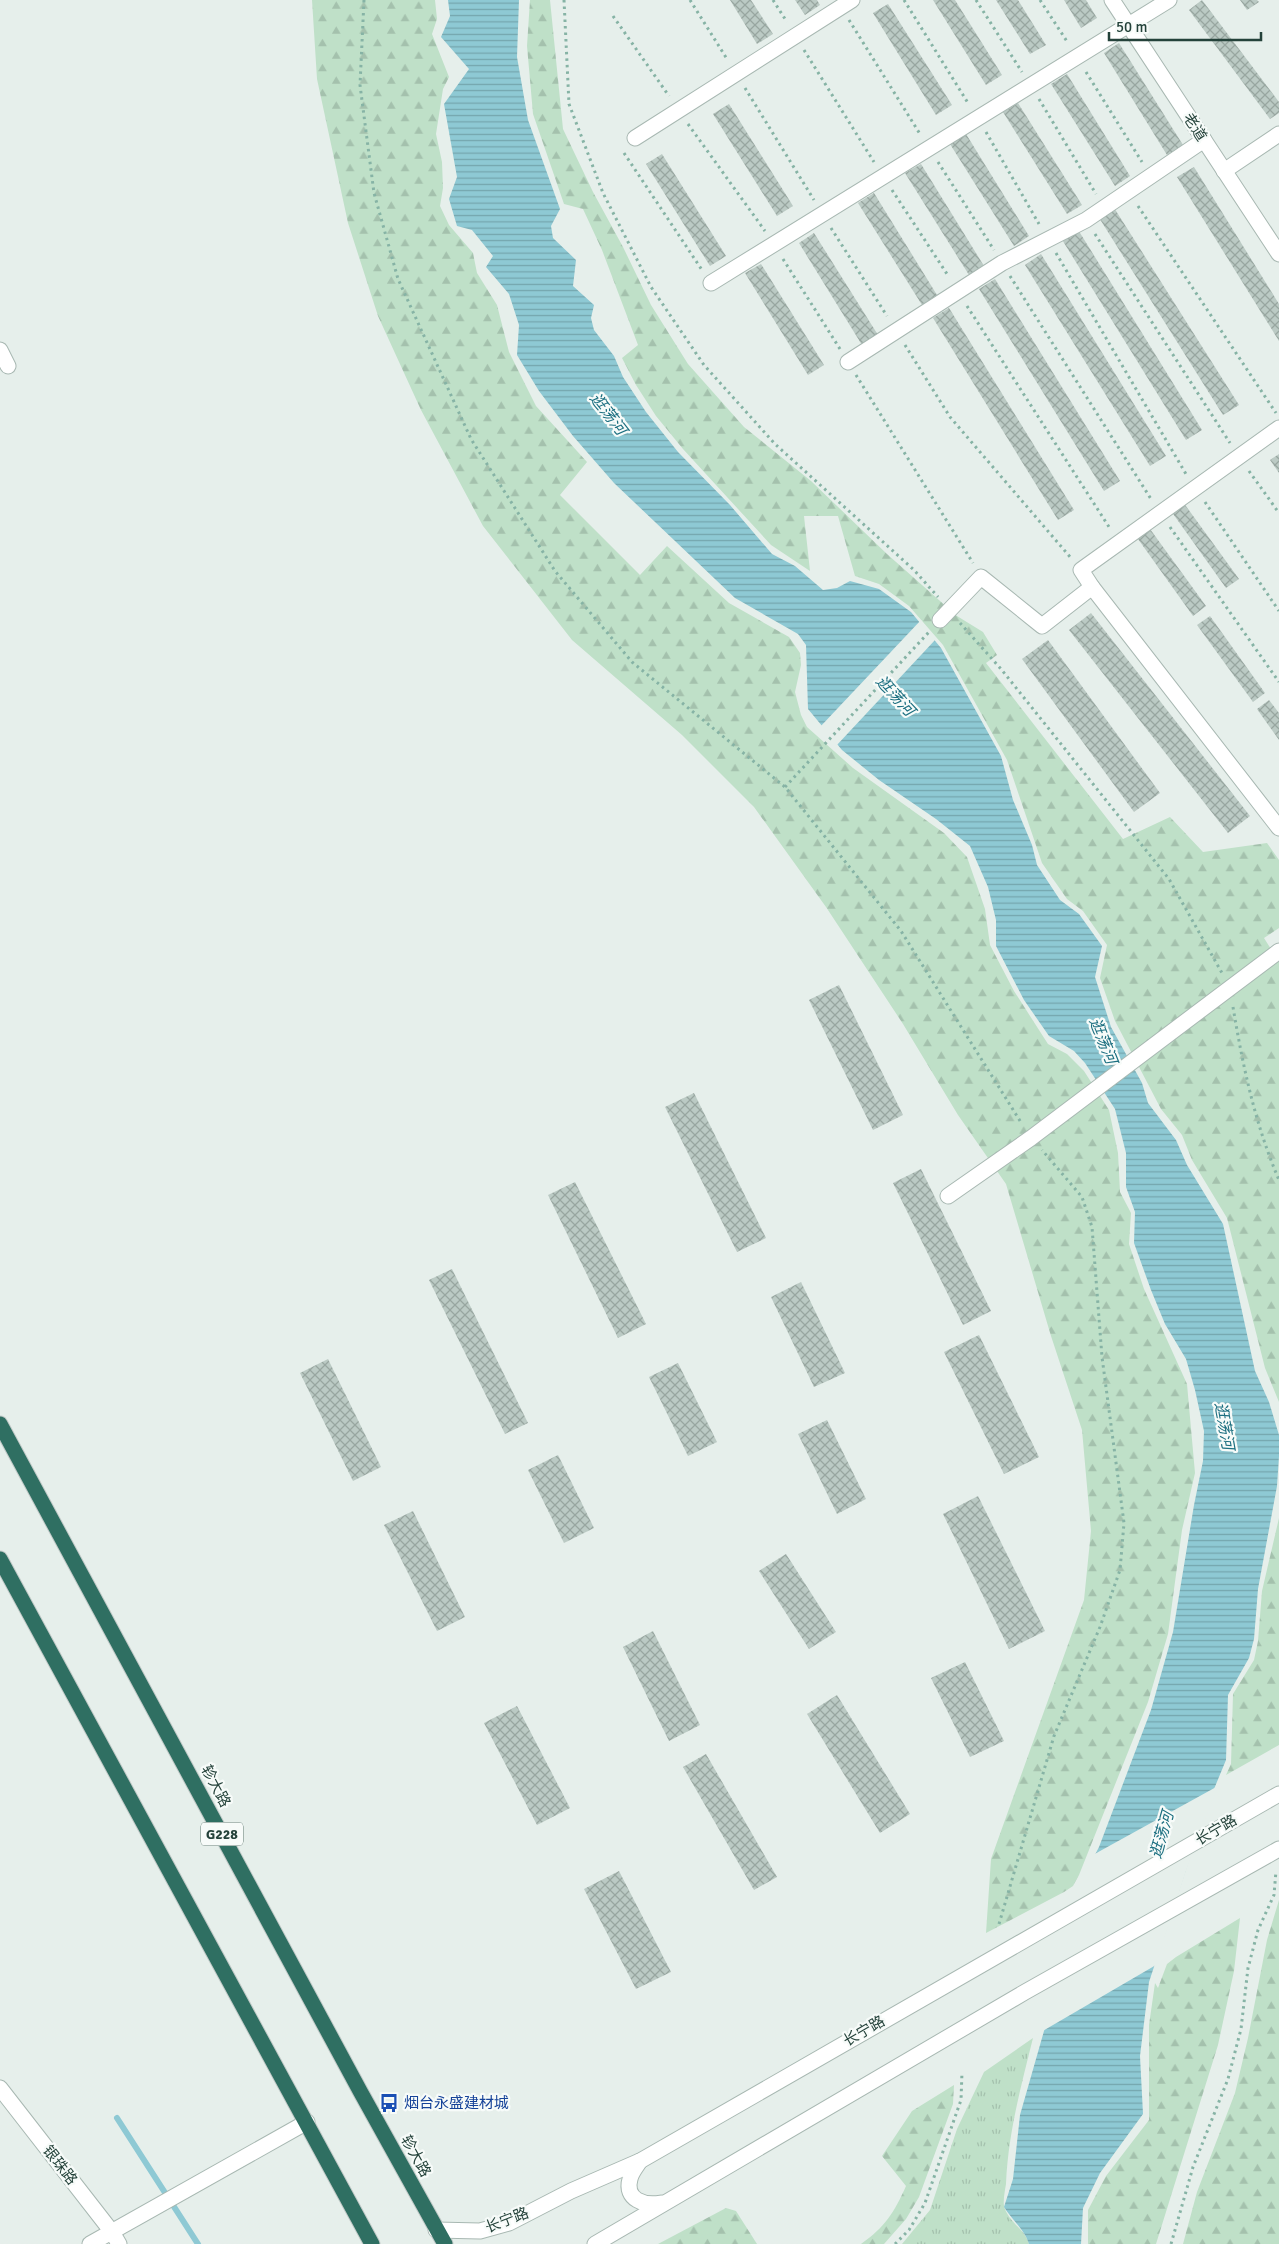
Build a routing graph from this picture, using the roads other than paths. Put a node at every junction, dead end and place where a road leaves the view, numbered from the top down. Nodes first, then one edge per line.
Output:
1 (1112, 0) edge
2 (1169, 0) edge
3 (846, 4) edge
4 (1129, 26) junction
5 (1279, 134) edge
6 (635, 138) road end
7 (1204, 140) junction
8 (1224, 171) junction
9 (1279, 254) edge
10 (711, 284) road end
11 (0, 350) edge
12 (848, 362) road end
13 (8, 366) dead end
14 (1279, 428) edge
15 (1092, 587) junction
16 (940, 620) road end
17 (1279, 828) edge
18 (1278, 953) edge
19 (948, 1196) dead end
20 (0, 1424) edge
21 (0, 1559) edge
22 (1279, 1794) edge
23 (1279, 1850) edge
24 (0, 2088) edge
25 (306, 2122) junction
26 (640, 2161) junction
27 (665, 2203) junction
28 (436, 2230) junction
29 (116, 2238) edge
30 (90, 2244) edge
31 (372, 2244) edge
32 (445, 2244) edge
33 (595, 2244) edge

1 - 4 street, 老道
2 - 4 street
3 - 6 street
4 - 7 street, 老道
4 - 10 street
5 - 8 street
7 - 8 street, 老道
7 - 12 street
8 - 9 street, 老道
11 - 13 street
14 - 15 street
15 - 16 street
15 - 17 street
18 - 19 street
20 - 28 highway, 轸大路 / G228
21 - 25 highway
22 - 26 street, 长宁路
23 - 27 street
24 - 29 street, 银珠路
25 - 29 street
25 - 31 highway
26 - 27 street
26 - 28 street, 长宁路
27 - 33 street
28 - 32 highway, 轸大路 / G228
29 - 30 street

